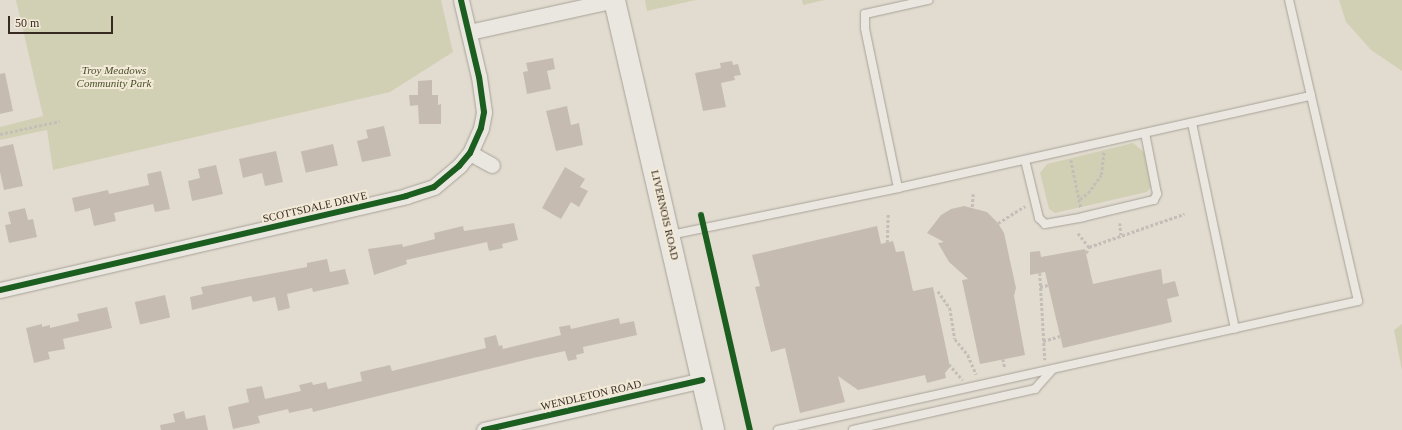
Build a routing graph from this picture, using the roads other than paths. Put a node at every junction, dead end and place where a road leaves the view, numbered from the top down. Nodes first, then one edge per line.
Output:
1 (614, 0) edge
2 (928, 0) edge
3 (1289, 0) edge
4 (466, 1) edge
5 (469, 32) junction
6 (1310, 96) junction
7 (1192, 123) junction
8 (1145, 133) junction
9 (470, 153) junction
10 (1025, 160) junction
11 (492, 165) dead end
12 (898, 188) junction
13 (670, 235) junction
14 (0, 290) edge
15 (1235, 329) junction
16 (1054, 369) junction
17 (702, 380) junction
18 (792, 429) edge
19 (484, 430) edge
20 (714, 430) edge
21 (778, 430) edge
22 (853, 430) edge

1 - 5 street
1 - 13 main road, LIVERNOIS ROAD
2 - 12 lane
3 - 6 lane
4 - 5 street, SCOTTSDALE DRIVE
5 - 9 street, SCOTTSDALE DRIVE
6 - 7 lane
6 - 15 lane
7 - 8 lane
7 - 15 lane
8 - 10 lane
8 - 10 lane
9 - 11 street
9 - 14 street, SCOTTSDALE DRIVE
10 - 12 lane
12 - 13 lane
13 - 17 main road, LIVERNOIS ROAD
15 - 16 lane
16 - 18 lane
16 - 22 lane
17 - 19 street, WENDLETON ROAD
17 - 20 main road, LIVERNOIS ROAD
18 - 21 lane

